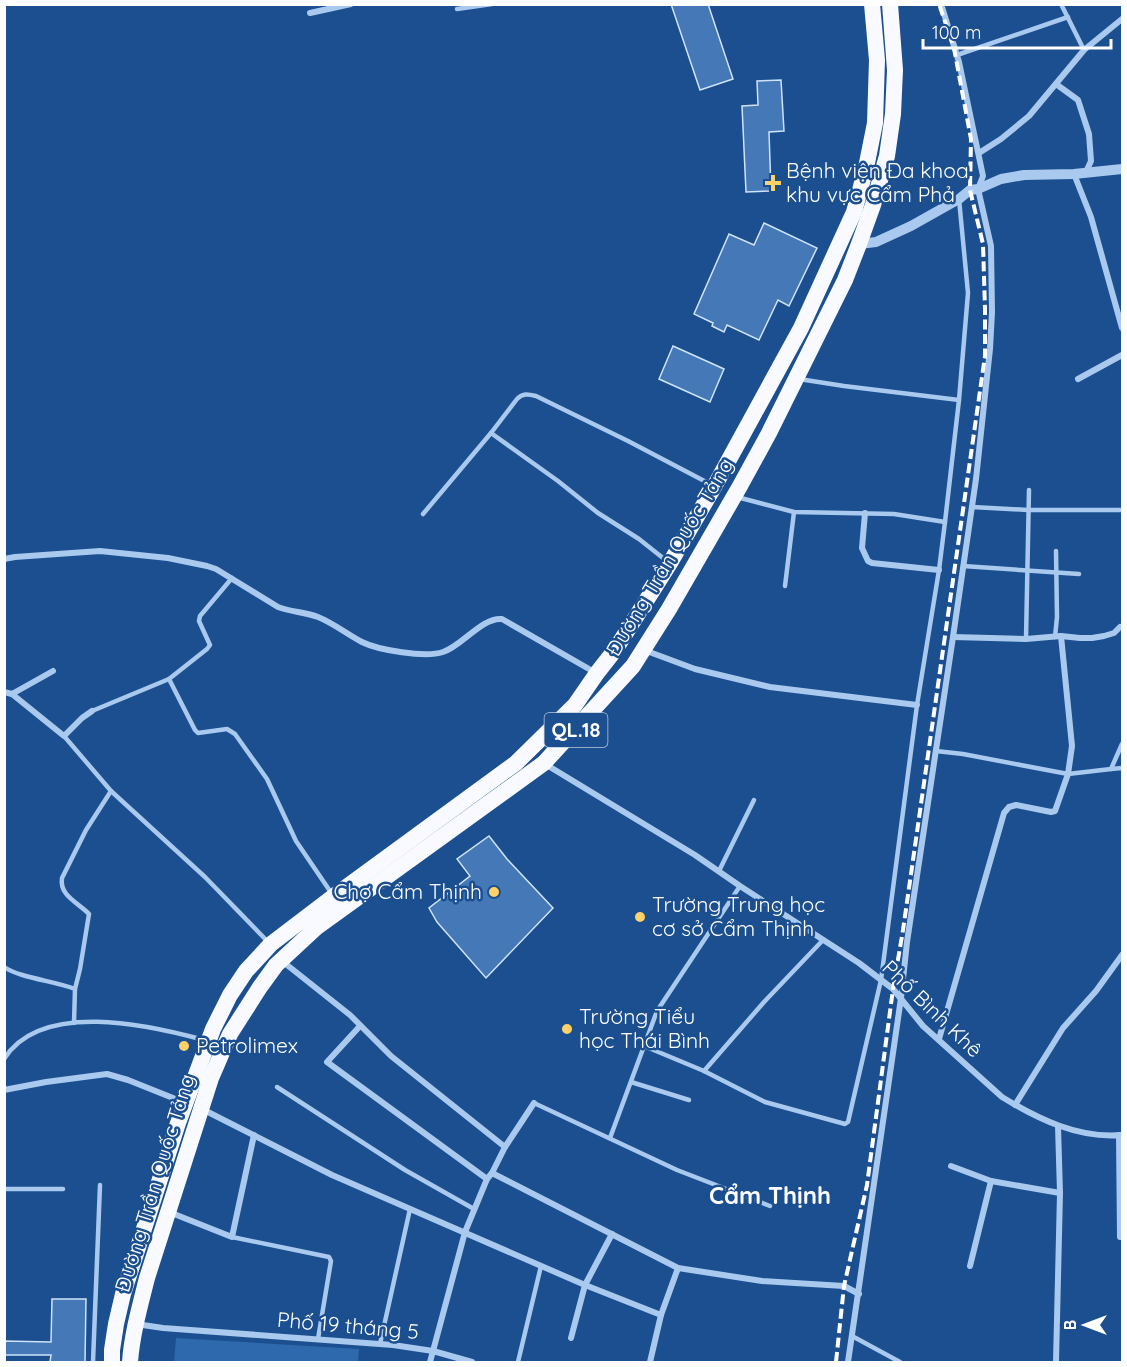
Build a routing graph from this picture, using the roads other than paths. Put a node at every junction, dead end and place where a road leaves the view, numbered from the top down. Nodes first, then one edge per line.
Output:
1 (351, 4) edge
2 (492, 4) edge
3 (872, 4) edge
4 (890, 4) edge
5 (941, 4) edge
6 (1070, 4) edge
7 (1063, 7) edge
8 (457, 9) dead end
9 (310, 13) dead end
10 (1068, 17) junction
11 (1122, 19) edge
12 (1084, 50) junction
13 (957, 55) junction
14 (876, 84) junction
15 (1056, 84) junction
16 (894, 86) junction
17 (979, 153) junction
18 (1122, 169) edge
19 (1079, 173) junction
20 (978, 189) junction
21 (959, 199) junction
22 (859, 244) junction
23 (1122, 328) edge
24 (1122, 355) edge
25 (797, 378) junction
26 (1078, 379) dead end
27 (959, 400) junction
28 (491, 433) junction
29 (714, 487) junction
30 (1029, 490) dead end
31 (734, 497) junction
32 (972, 507) junction
33 (1028, 510) junction
34 (1122, 510) edge
35 (794, 512) junction
36 (865, 513) junction
37 (423, 514) dead end
38 (945, 522) junction
39 (4, 551) edge
40 (1056, 551) dead end
41 (15, 557) junction
42 (4, 559) edge
43 (670, 563) junction
44 (963, 566) junction
45 (939, 570) junction
46 (1027, 571) junction
47 (1057, 573) junction
48 (1080, 574) dead end
49 (232, 578) junction
50 (785, 586) dead end
51 (1120, 627) dead end
52 (1058, 636) junction
53 (953, 637) junction
54 (1026, 639) junction
55 (644, 650) junction
56 (53, 671) dead end
57 (597, 673) junction
58 (169, 680) junction
59 (4, 692) edge
60 (12, 694) junction
61 (917, 705) junction
62 (92, 711) joint
63 (64, 736) junction
64 (1122, 744) edge
65 (936, 751) junction
66 (544, 763) junction
67 (1122, 768) edge
68 (1112, 769) junction
69 (1068, 774) junction
70 (111, 791) junction
71 (754, 800) dead end
72 (419, 843) junction
73 (719, 872) junction
74 (740, 886) junction
75 (334, 896) junction
76 (823, 939) junction
77 (271, 944) junction
78 (1122, 955) edge
79 (281, 960) junction
80 (4, 967) edge
81 (881, 980) junction
82 (75, 989) junction
83 (901, 998) junction
84 (74, 1023) junction
85 (360, 1026) junction
86 (939, 1039) junction
87 (209, 1041) junction
88 (644, 1046) junction
89 (4, 1059) edge
90 (704, 1071) junction
91 (631, 1082) junction
92 (277, 1087) dead end
93 (4, 1090) edge
94 (689, 1100) dead end
95 (534, 1103) joint
96 (1015, 1105) junction
97 (194, 1106) junction
98 (1058, 1126) junction
99 (254, 1135) junction
100 (1121, 1135) edge
101 (610, 1138) junction
102 (505, 1147) junction
103 (951, 1166) dead end
104 (492, 1173) junction
105 (487, 1179) junction
106 (991, 1181) junction
107 (100, 1185) dead end
108 (4, 1189) edge
109 (63, 1189) dead end
110 (1060, 1193) junction
111 (770, 1206) dead end
112 (410, 1209) junction
113 (474, 1209) junction
114 (168, 1212) junction
115 (465, 1232) junction
116 (612, 1234) junction
117 (232, 1237) junction
118 (1120, 1237) dead end
119 (541, 1266) junction
120 (970, 1266) dead end
121 (678, 1268) junction
122 (585, 1285) junction
123 (859, 1294) junction
124 (661, 1315) junction
125 (136, 1324) junction
126 (852, 1336) junction
127 (571, 1338) dead end
128 (318, 1339) junction
129 (380, 1344) junction
130 (433, 1351) junction
131 (93, 1362) edge
132 (112, 1362) edge
133 (130, 1362) edge
134 (430, 1362) edge
135 (472, 1362) edge
136 (518, 1362) edge
137 (650, 1362) edge
138 (848, 1362) edge
139 (900, 1362) edge
140 (1056, 1362) edge

1 - 9 street
2 - 8 lane
3 - 14 highway, Đường Trần Quốc Tảng / QL.18
4 - 16 highway, Đường Trần Quốc Tảng / QL.18
5 - 13 street
6 - 7 lane
7 - 10 lane
10 - 12 lane
10 - 13 lane
11 - 12 street
12 - 15 street
13 - 17 street
14 - 16 highway
14 - 29 highway, Đường Trần Quốc Tảng / QL.18
15 - 17 street
15 - 19 street
16 - 22 highway, Đường Trần Quốc Tảng / QL.18
17 - 20 street
18 - 19 street
19 - 20 street
19 - 23 street
20 - 21 street
20 - 32 street
21 - 22 street
21 - 27 lane
22 - 25 highway, Đường Trần Quốc Tảng / QL.18
24 - 26 street
25 - 27 lane
25 - 31 highway, Đường Trần Quốc Tảng / QL.18
27 - 38 lane
28 - 29 lane
28 - 37 lane
28 - 43 lane
29 - 31 highway
29 - 43 highway, Đường Trần Quốc Tảng / QL.18
30 - 33 lane
31 - 35 lane
31 - 55 highway, Đường Trần Quốc Tảng / QL.18
32 - 33 lane
32 - 44 street
33 - 34 lane
33 - 46 lane
35 - 36 lane
35 - 50 lane
36 - 38 lane
36 - 45 street
38 - 45 lane
39 - 41 street
40 - 47 lane
41 - 42 street
41 - 49 street
43 - 57 highway, Đường Trần Quốc Tảng / QL.18
44 - 46 lane
44 - 53 street
45 - 61 lane
46 - 47 lane
46 - 54 lane
47 - 48 lane
47 - 52 lane
49 - 57 street
49 - 58 lane
51 - 52 street
52 - 54 street
52 - 69 street
53 - 54 street
53 - 65 street
55 - 61 street
55 - 66 highway, Đường Trần Quốc Tảng / QL.18
56 - 60 street
57 - 72 highway, Đường Trần Quốc Tảng / QL.18
58 - 62 lane
58 - 75 lane
59 - 60 street
60 - 63 street
61 - 81 lane
62 - 63 street
63 - 70 lane
64 - 68 lane
65 - 69 lane
65 - 83 street
66 - 72 highway, Đường Trần Quốc Tảng / QL.18
66 - 73 street, Phố Bình Khê
67 - 68 lane
68 - 69 lane
69 - 86 street
70 - 77 lane
70 - 82 lane
71 - 73 lane
72 - 75 highway, Đường Trần Quốc Tảng / QL.18
72 - 79 highway, Đường Trần Quốc Tảng / QL.18
73 - 74 street, Phố Bình Khê
74 - 76 street, Phố Bình Khê
74 - 88 lane
75 - 77 highway, Đường Trần Quốc Tảng / QL.18
76 - 81 street, Phố Bình Khê
76 - 90 lane
77 - 87 highway, Đường Trần Quốc Tảng / QL.18
78 - 96 street
79 - 85 street
79 - 97 highway, Đường Trần Quốc Tảng / QL.18
80 - 82 lane
81 - 83 street, Phố Bình Khê
81 - 90 lane
82 - 84 lane
83 - 86 street, Phố Bình Khê
83 - 123 street
84 - 87 lane
84 - 89 lane
85 - 102 street
85 - 105 street
86 - 96 street, Phố Bình Khê
87 - 97 highway, Đường Trần Quốc Tảng / QL.18
88 - 90 lane
88 - 91 lane
91 - 94 lane
91 - 101 lane
92 - 113 lane
93 - 97 street
95 - 101 lane
95 - 102 street, Phố 19 tháng 5
96 - 98 street, Phố Bình Khê
97 - 99 street
97 - 114 highway, Đường Trần Quốc Tảng / QL.18
97 - 132 highway, Đường Trần Quốc Tảng / QL.18
98 - 100 street, Phố Bình Khê
98 - 110 street
99 - 112 street
99 - 117 street
100 - 118 street
101 - 111 lane
102 - 104 street, Phố 19 tháng 5
103 - 106 street
104 - 105 street, Phố 19 tháng 5
104 - 116 street
105 - 113 street, Phố 19 tháng 5
106 - 110 street
106 - 120 street
107 - 131 lane
108 - 109 lane
110 - 140 street
112 - 115 street
112 - 129 lane
113 - 115 street, Phố 19 tháng 5
114 - 117 street
114 - 125 highway, Đường Trần Quốc Tảng / QL.18
115 - 119 street
115 - 130 street, Phố 19 tháng 5
116 - 121 street
116 - 122 street
117 - 128 lane
119 - 122 street
119 - 136 lane
121 - 123 street
121 - 124 street
122 - 124 street
122 - 127 street
123 - 126 street
124 - 137 street
125 - 128 street, Phố 19 tháng 5
125 - 133 highway, Đường Trần Quốc Tảng / QL.18
126 - 138 street
126 - 139 lane
128 - 129 street, Phố 19 tháng 5
129 - 130 street, Phố 19 tháng 5
130 - 134 street
130 - 135 street

